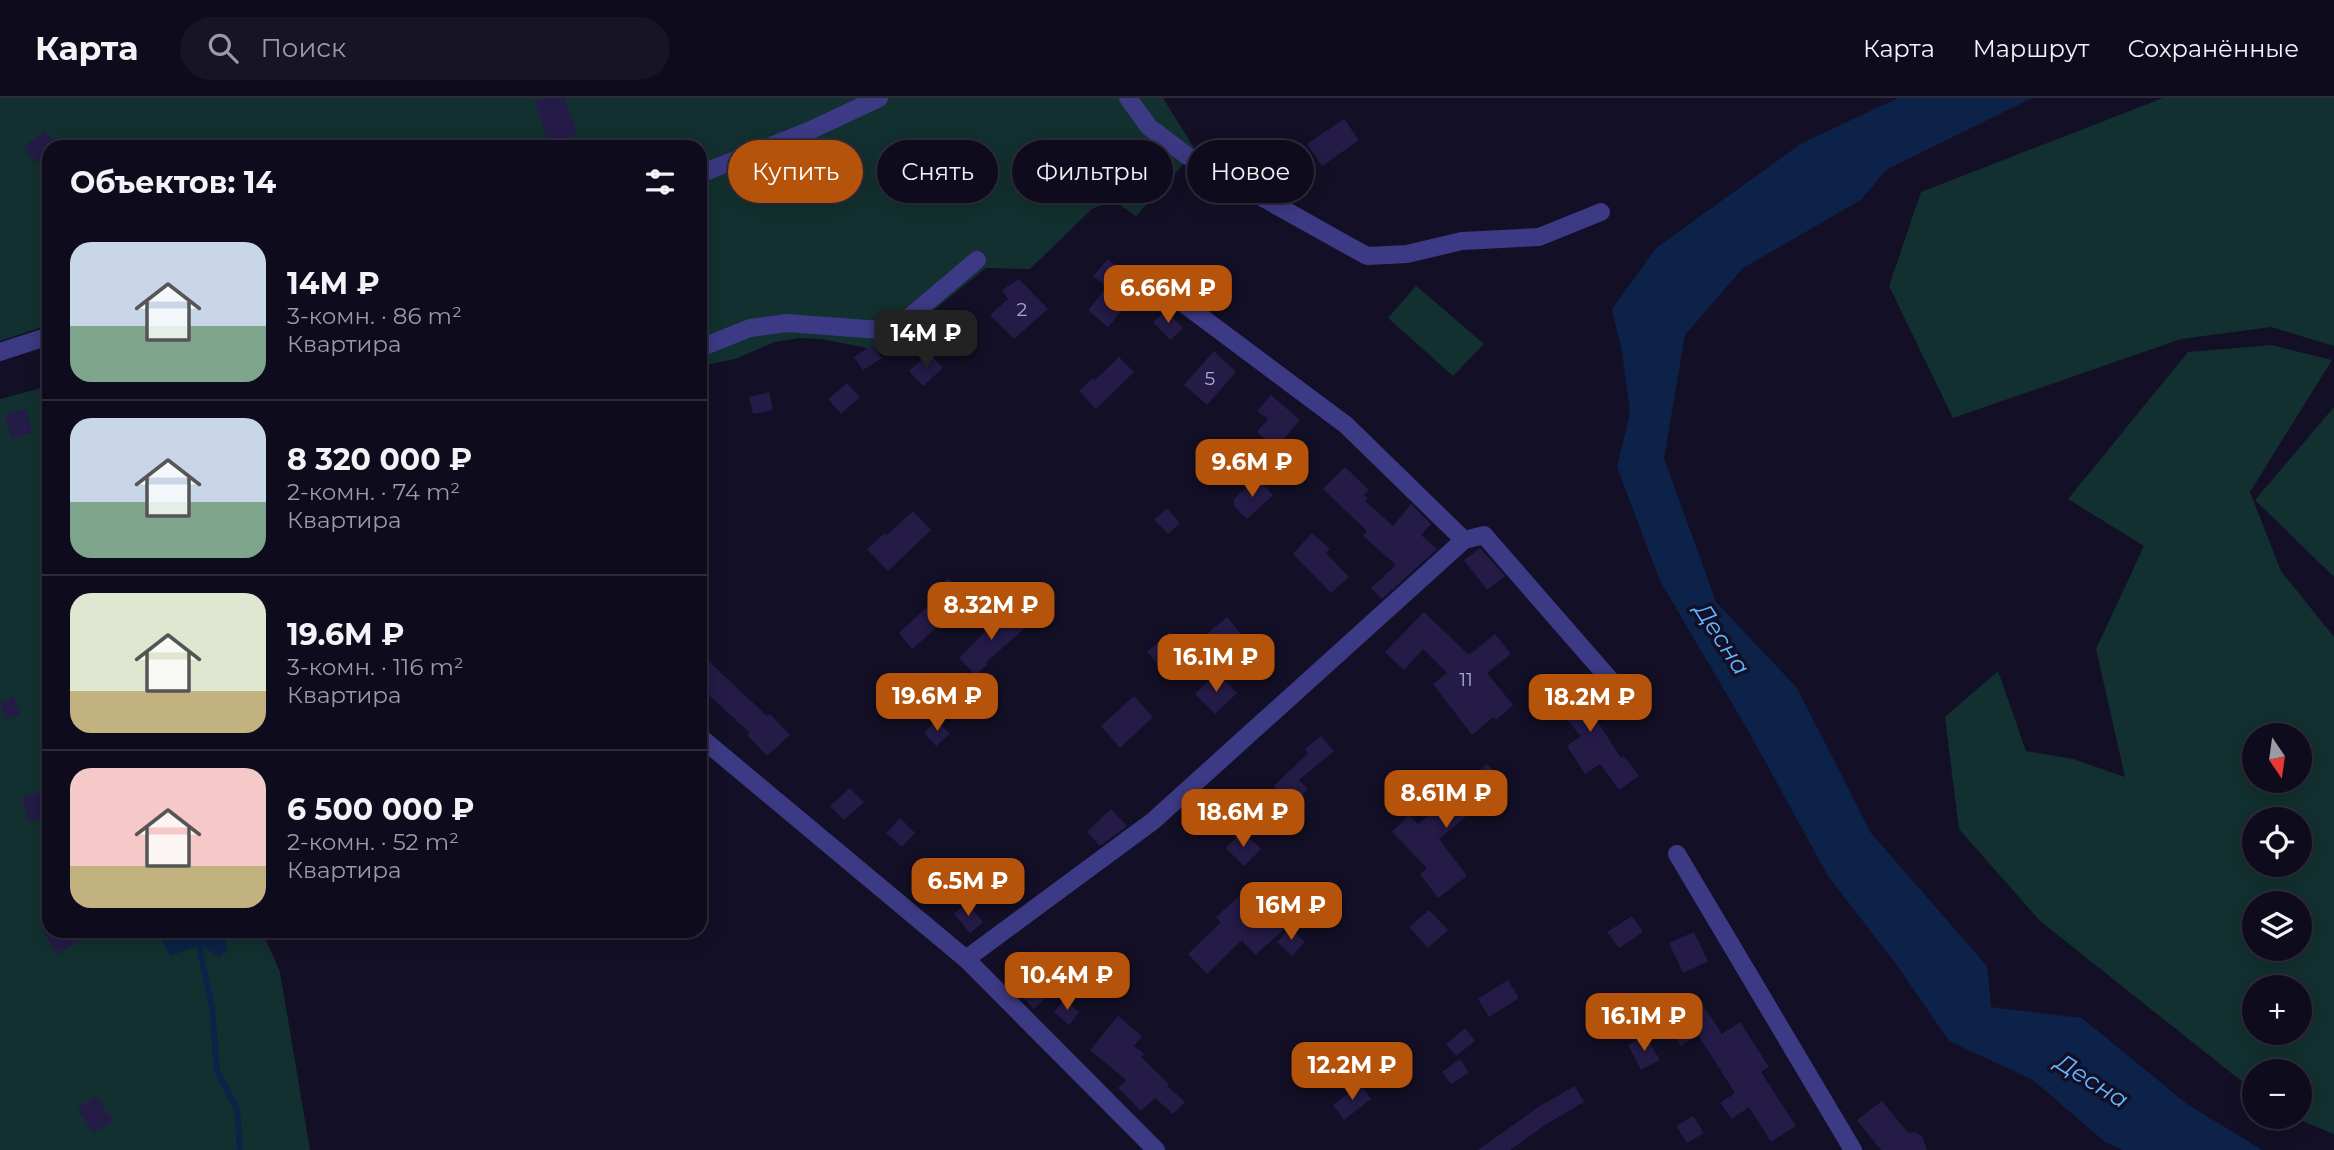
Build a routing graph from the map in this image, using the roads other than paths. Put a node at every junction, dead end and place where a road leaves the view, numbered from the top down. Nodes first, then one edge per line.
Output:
1 (879, 98) edge
2 (1128, 98) edge
3 (707, 171) edge
4 (1601, 212) dead end
5 (977, 260) dead end
6 (1152, 280) dead end
7 (42, 338) edge
8 (707, 345) edge
9 (0, 352) edge
10 (1464, 540) junction
11 (1619, 690) dead end
12 (707, 743) edge
13 (1677, 854) dead end
14 (966, 959) junction
15 (1156, 1150) edge
16 (1853, 1150) edge

1 - 3 street
2 - 4 street
5 - 8 street
6 - 10 street
7 - 9 street
10 - 11 street
10 - 14 street
12 - 14 street
13 - 16 street
14 - 15 street

